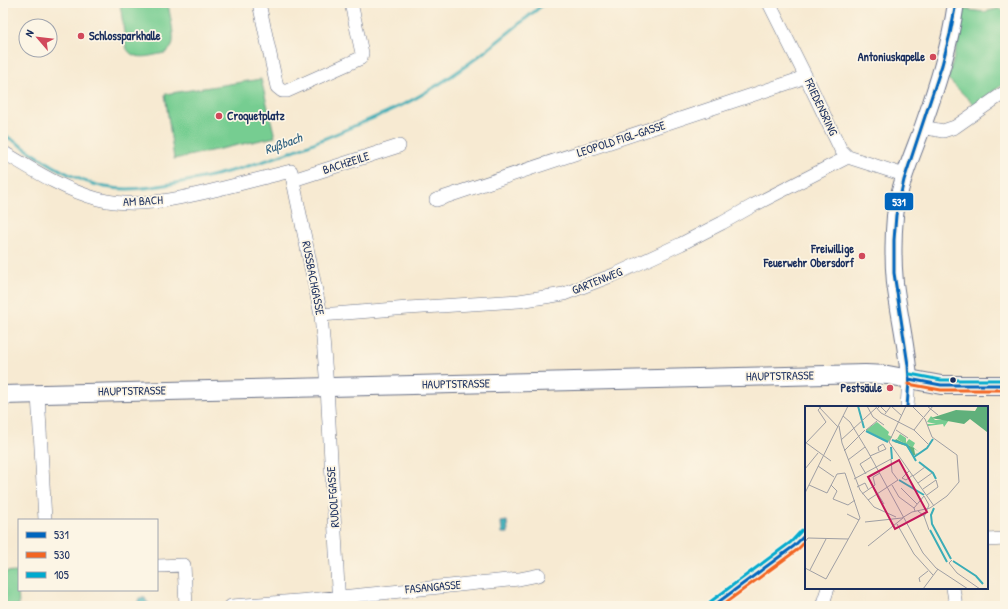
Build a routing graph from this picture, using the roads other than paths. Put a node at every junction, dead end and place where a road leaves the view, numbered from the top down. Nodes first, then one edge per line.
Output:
1 (259, 3) edge
2 (351, 3) edge
3 (769, 3) edge
4 (956, 3) edge
5 (806, 75) junction
6 (1005, 92) edge
7 (922, 127) junction
8 (399, 146) dead end
9 (3, 152) edge
10 (848, 157) junction
11 (904, 175) junction
12 (292, 176) junction
13 (436, 200) dead end
14 (321, 315) junction
15 (916, 381) junction
16 (1005, 385) edge
17 (327, 387) junction
18 (38, 394) junction
19 (3, 395) edge
20 (907, 406) edge
21 (45, 519) edge
22 (805, 535) edge
23 (1005, 539) edge
24 (988, 540) edge
25 (158, 566) edge
26 (539, 575) dead end
27 (828, 589) edge
28 (953, 589) edge
29 (339, 601) edge
30 (186, 606) edge
31 (231, 606) edge
32 (714, 606) edge
33 (822, 606) edge
34 (956, 606) edge

1 - 2 street
3 - 5 street, FRIEDENSRING
4 - 7 street
5 - 10 street, FRIEDENSRING
5 - 13 street, LEOPOLD FIGL-GASSE
6 - 7 street
7 - 11 street
8 - 12 street, BACHZEILE
9 - 12 street, AM BACH
10 - 11 street
10 - 14 street, GARTENWEG
11 - 15 street
12 - 14 street, RUSSBACHGASSE
14 - 17 street, RUSSBACHGASSE
15 - 16 main road, HAUPTSTRASSE
15 - 17 main road, HAUPTSTRASSE
15 - 20 street
17 - 18 main road, HAUPTSTRASSE
17 - 29 street, RUDOLFGASSE
18 - 19 main road, HAUPTSTRASSE
18 - 21 street
22 - 32 street
23 - 24 street
25 - 30 street
26 - 29 street, FASANGASSE
27 - 33 street
28 - 34 street
29 - 31 street, FASANGASSE

